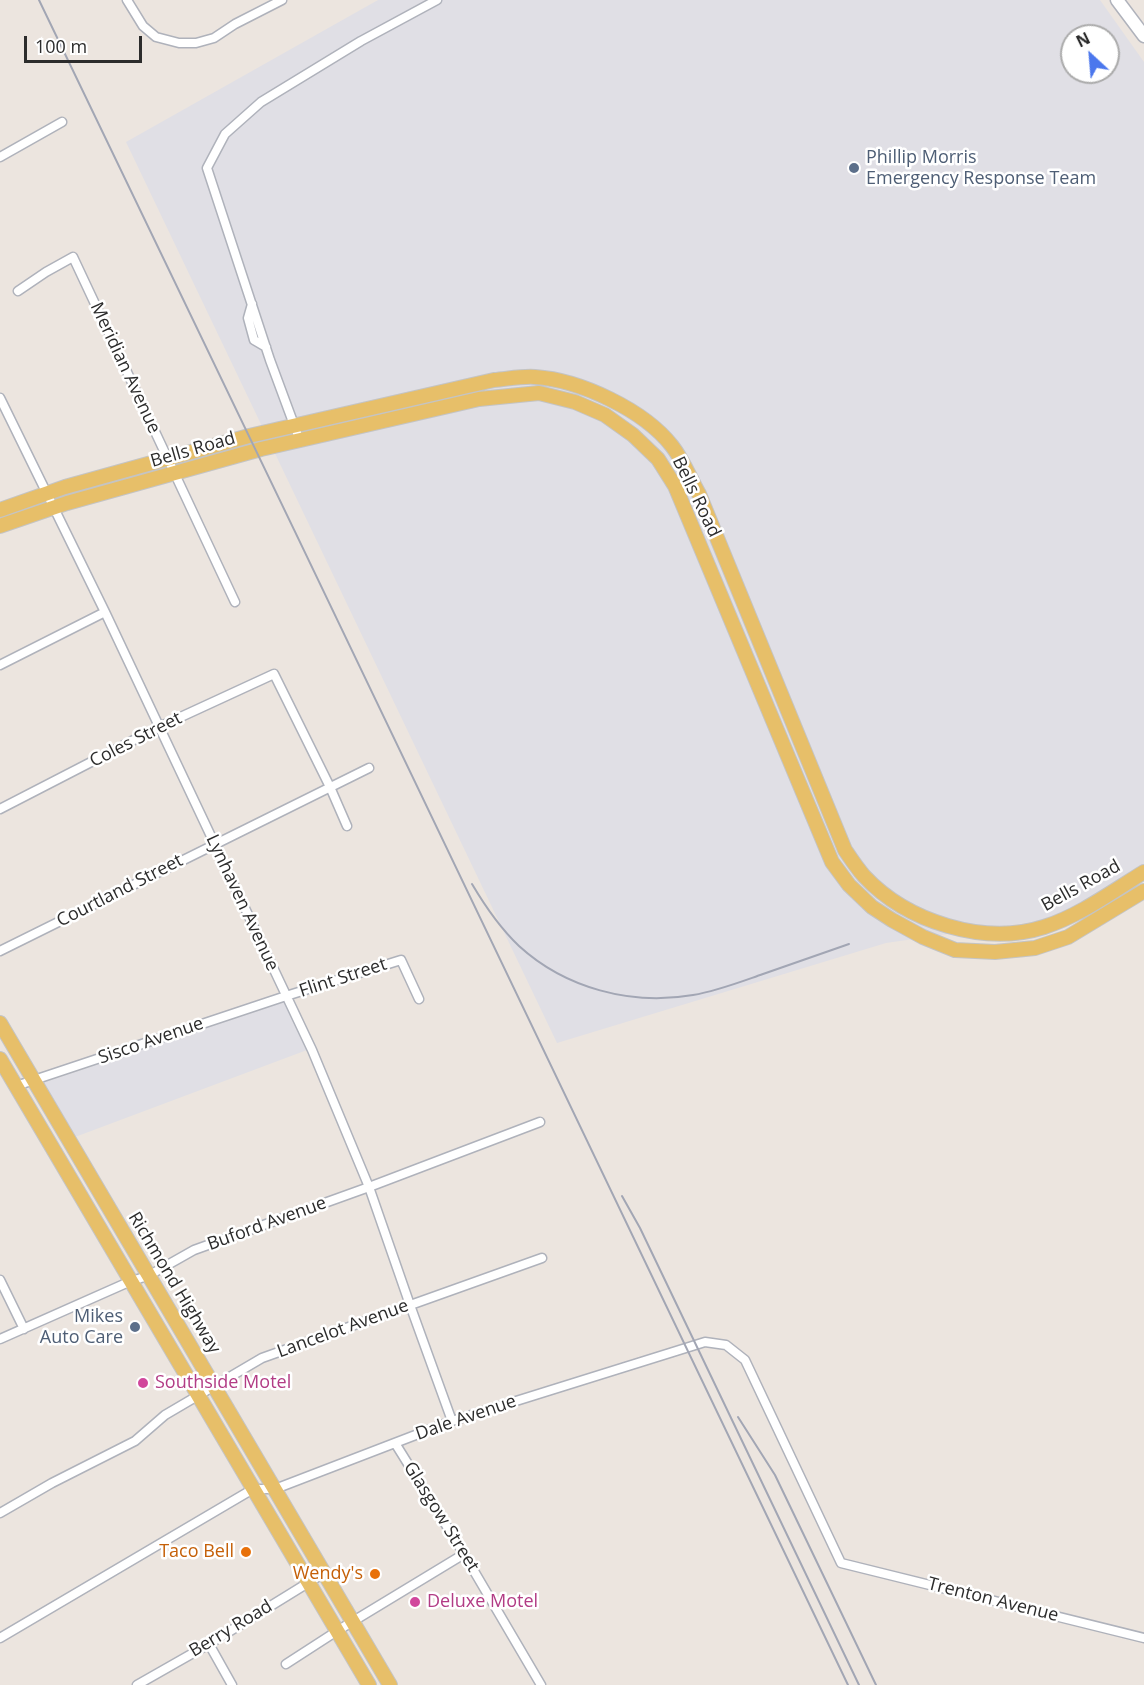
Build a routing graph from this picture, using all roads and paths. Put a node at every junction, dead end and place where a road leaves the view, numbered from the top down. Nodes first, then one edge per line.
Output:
1 (127, 0) edge
2 (258, 0) edge
3 (282, 0) edge
4 (437, 0) edge
5 (1117, 0) edge
6 (1127, 0) edge
7 (266, 8) junction
8 (1144, 23) edge
9 (1144, 36) edge
10 (62, 122) dead end
11 (0, 157) edge
12 (18, 291) dead end
13 (0, 398) edge
14 (430, 402) junction
15 (294, 426) junction
16 (300, 441) junction
17 (168, 459) junction
18 (175, 473) junction
19 (46, 493) junction
20 (53, 507) junction
21 (0, 510) edge
22 (0, 526) edge
23 (733, 577) junction
24 (717, 583) junction
25 (235, 602) dead end
26 (105, 612) junction
27 (0, 665) edge
28 (159, 727) junction
29 (369, 768) dead end
30 (818, 786) junction
31 (330, 787) junction
32 (803, 792) junction
33 (0, 809) edge
34 (347, 826) dead end
35 (214, 844) junction
36 (1144, 872) edge
37 (1144, 891) edge
38 (0, 951) edge
39 (286, 996) junction
40 (419, 999) dead end
41 (0, 1023) edge
42 (0, 1059) edge
43 (34, 1081) junction
44 (16, 1086) junction
45 (540, 1122) dead end
46 (369, 1187) junction
47 (542, 1258) dead end
48 (148, 1276) junction
49 (0, 1280) edge
50 (131, 1281) junction
51 (410, 1305) junction
52 (24, 1329) junction
53 (0, 1339) edge
54 (214, 1386) junction
55 (199, 1395) junction
56 (452, 1420) junction
57 (395, 1443) junction
58 (253, 1489) junction
59 (275, 1489) junction
60 (0, 1513) edge
61 (464, 1554) junction
62 (841, 1563) joint
63 (324, 1573) junction
64 (308, 1582) junction
65 (353, 1622) junction
66 (337, 1631) junction
67 (0, 1638) edge
68 (1144, 1638) edge
69 (209, 1644) junction
70 (286, 1664) dead end
71 (138, 1685) edge
72 (232, 1685) edge
73 (369, 1685) edge
74 (390, 1685) edge
75 (541, 1685) edge

1 - 7 street
2 - 7 street
3 - 7 street
4 - 15 street
5 - 9 main road
6 - 8 main road
10 - 11 street
12 - 17 street, Meridian Avenue
13 - 19 street, Lynhaven Avenue
14 - 15 main road, Bells Road
14 - 16 main road, Bells Road
14 - 23 main road, Bells Road
14 - 24 main road, Bells Road
15 - 16 street
15 - 17 main road, Bells Road
16 - 18 main road, Bells Road
17 - 18 street, Meridian Avenue
17 - 19 main road, Bells Road
18 - 20 main road, Bells Road
18 - 25 street, Meridian Avenue
19 - 20 street, Lynhaven Avenue
19 - 21 main road, Bells Road
20 - 22 main road, Bells Road
20 - 26 street, Lynhaven Avenue
23 - 24 main road
23 - 30 main road, Bells Road
24 - 32 main road, Bells Road
26 - 27 street
26 - 28 street, Lynhaven Avenue
28 - 31 street, Coles Street
28 - 33 street, Coles Street
28 - 35 street, Lynhaven Avenue
29 - 31 street, Courtland Street
30 - 32 main road
30 - 36 main road, Bells Road
31 - 34 street
31 - 35 street, Courtland Street
32 - 37 main road, Bells Road
35 - 38 street, Courtland Street
35 - 39 street, Lynhaven Avenue
39 - 40 street, Flint Street
39 - 43 street, Sisco Avenue
39 - 46 street, Lynhaven Avenue
41 - 43 main road, Richmond Highway
42 - 44 main road, Richmond Highway
43 - 44 street, Sisco Avenue
43 - 48 main road, Richmond Highway
44 - 50 main road, Richmond Highway
45 - 46 street, Buford Avenue
46 - 48 street, Buford Avenue
46 - 51 street, Lynhaven Avenue
47 - 51 street, Lancelot Avenue
48 - 50 street, Buford Avenue
48 - 54 main road, Richmond Highway
49 - 52 street
50 - 52 street, Buford Avenue
50 - 55 main road, Richmond Highway
51 - 54 street, Lancelot Avenue
51 - 56 street, Lynhaven Avenue
52 - 53 street, Buford Avenue
54 - 55 street, Lancelot Avenue
54 - 59 main road, Richmond Highway
55 - 58 main road, Richmond Highway
55 - 60 street, Lancelot Avenue
56 - 57 street, Dale Avenue
56 - 62 street, Dale Avenue
57 - 59 street, Dale Avenue
57 - 61 street, Glasgow Street
58 - 59 street, Dale Avenue
58 - 64 main road, Richmond Highway
58 - 67 street
59 - 63 main road, Richmond Highway
61 - 65 street
61 - 75 street, Glasgow Street
62 - 68 street, Trenton Avenue
63 - 64 street, Berry Road
63 - 65 main road, Richmond Highway
64 - 66 main road, Richmond Highway
64 - 69 street, Berry Road
65 - 66 street
65 - 74 main road, Richmond Highway
66 - 70 street
66 - 73 main road, Richmond Highway
69 - 71 street, Berry Road
69 - 72 street

